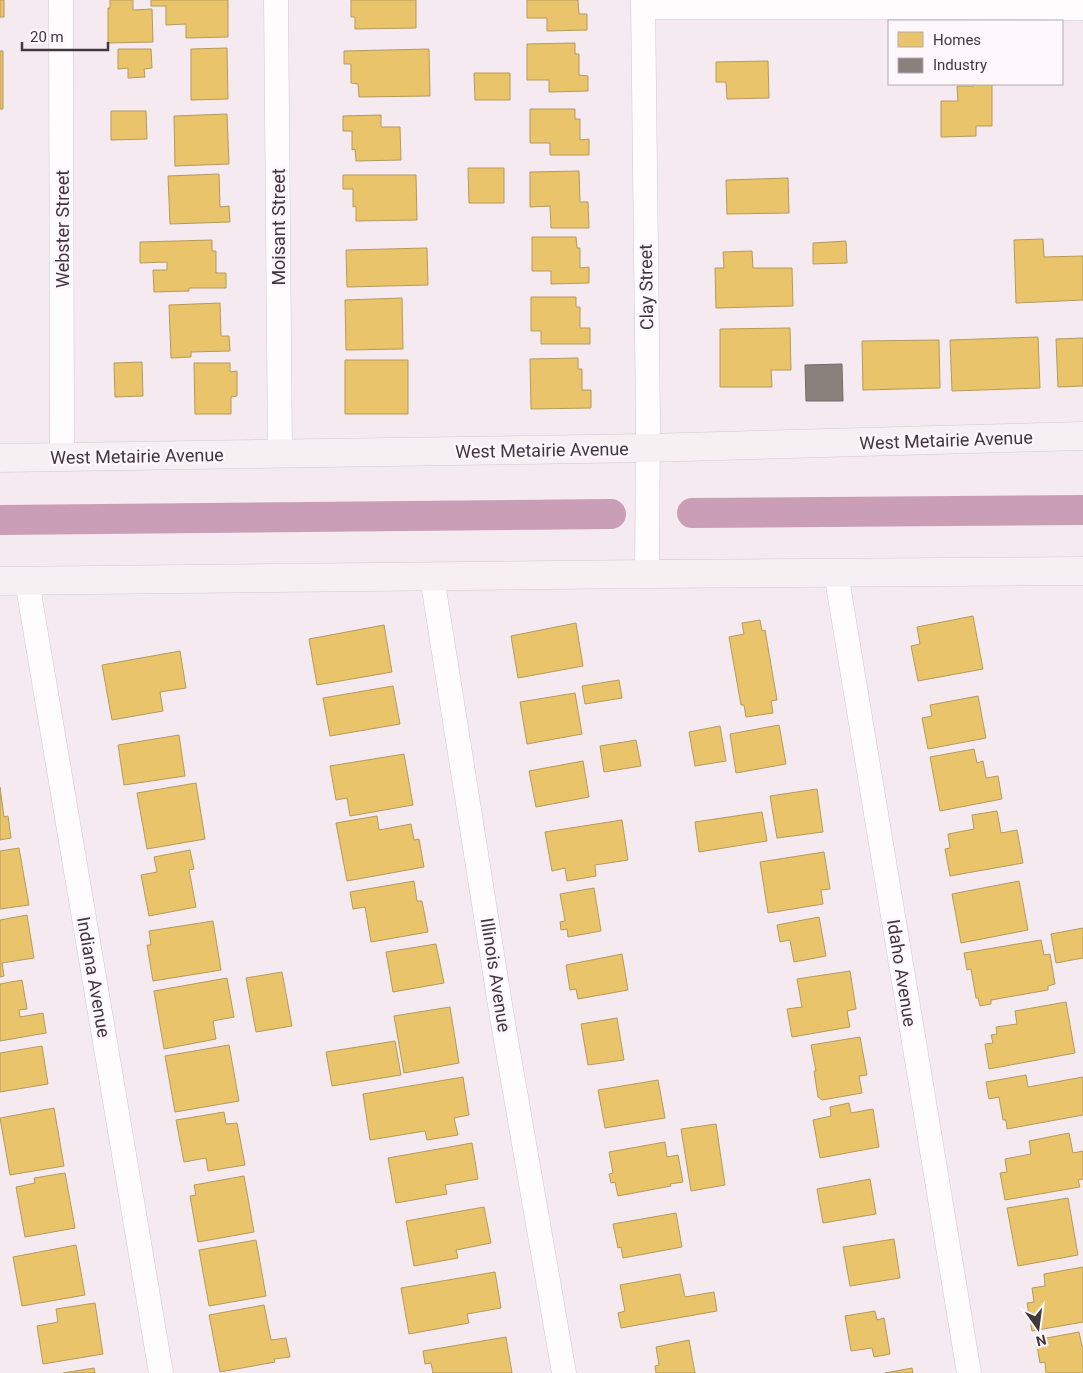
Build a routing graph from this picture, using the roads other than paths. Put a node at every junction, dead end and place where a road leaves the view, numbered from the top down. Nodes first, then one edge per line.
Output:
1 (61, 0) edge
2 (276, 0) edge
3 (643, 3) edge
4 (1083, 8) edge
5 (1083, 436) edge
6 (648, 448) junction
7 (280, 454) junction
8 (62, 457) junction
9 (0, 458) edge
10 (1083, 571) edge
11 (836, 573) junction
12 (647, 574) junction
13 (432, 577) junction
14 (0, 581) edge
15 (27, 581) junction
16 (161, 1373) edge
17 (564, 1373) edge
18 (969, 1373) edge

1 - 8 street, Webster Street
2 - 7 street, Moisant Street
3 - 4 street
3 - 6 street, Clay Street
5 - 6 main road, West Metairie Avenue
6 - 7 main road, West Metairie Avenue
6 - 12 street, Clay Street
7 - 8 main road, West Metairie Avenue
8 - 9 main road, West Metairie Avenue
10 - 11 main road
11 - 12 main road
11 - 18 street, Idaho Avenue
12 - 13 main road
13 - 15 main road
13 - 17 street, Illinois Avenue
14 - 15 main road
15 - 16 street, Indiana Avenue

